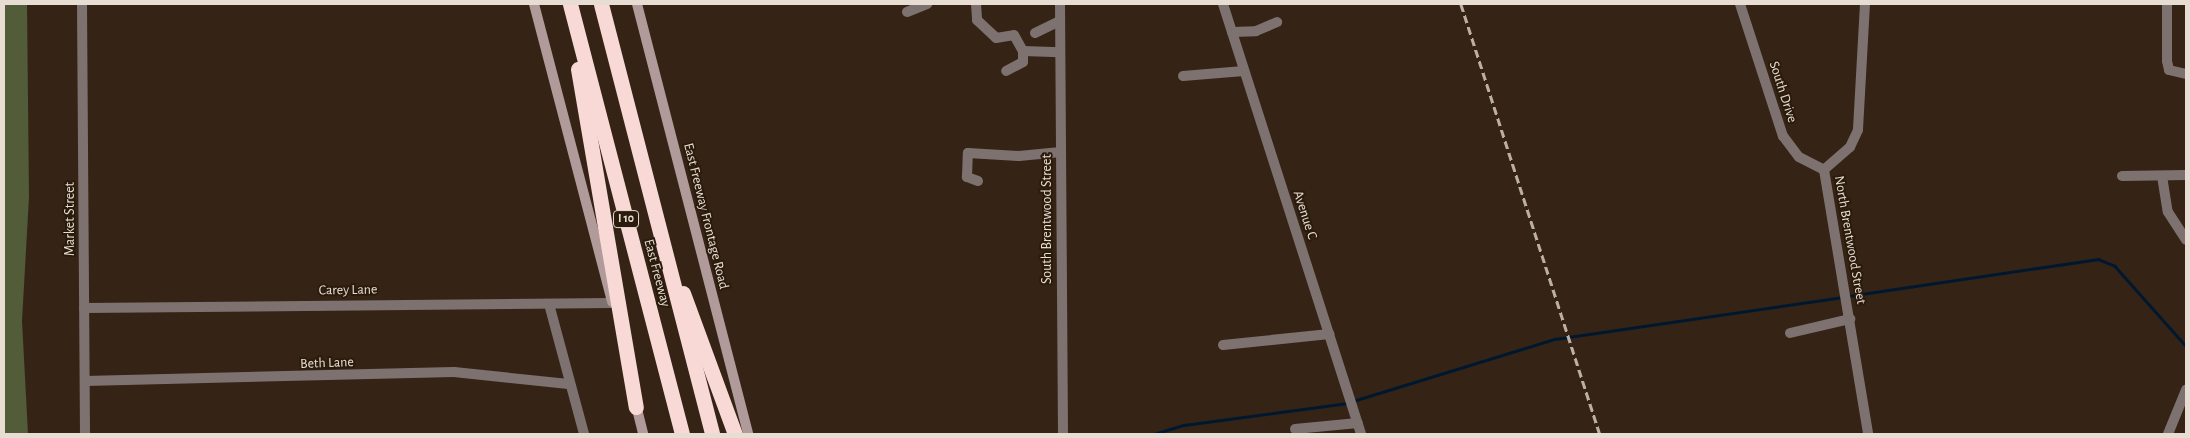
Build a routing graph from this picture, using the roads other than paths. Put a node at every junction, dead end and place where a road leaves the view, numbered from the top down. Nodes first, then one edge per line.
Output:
1 (82, 4) edge
2 (534, 4) edge
3 (568, 4) edge
4 (601, 4) edge
5 (637, 4) edge
6 (927, 4) edge
7 (976, 4) edge
8 (1060, 4) edge
9 (1740, 4) edge
10 (1865, 4) edge
11 (2167, 4) edge
12 (1226, 5) edge
13 (907, 12) dead end
14 (1060, 21) junction
15 (1276, 22) dead end
16 (1232, 32) junction
17 (1035, 33) dead end
18 (1023, 51) junction
19 (1060, 52) junction
20 (1006, 71) dead end
21 (1244, 71) junction
22 (2182, 74) edge
23 (1183, 76) dead end
24 (1061, 152) junction
25 (1824, 170) junction
26 (2186, 175) edge
27 (2122, 176) dead end
28 (2162, 176) junction
29 (978, 181) dead end
30 (2186, 240) edge
31 (670, 268) junction
32 (612, 303) junction
33 (549, 304) junction
34 (84, 308) junction
35 (1850, 319) junction
36 (1790, 333) dead end
37 (1329, 334) junction
38 (1223, 345) dead end
39 (85, 382) junction
40 (568, 384) junction
41 (2186, 390) edge
42 (636, 407) junction
43 (1358, 422) junction
44 (1295, 429) dead end
45 (1311, 431) edge
46 (85, 434) edge
47 (584, 434) edge
48 (643, 434) edge
49 (682, 434) edge
50 (712, 434) edge
51 (735, 434) edge
52 (748, 434) edge
53 (1063, 434) edge
54 (1361, 434) edge
55 (1868, 434) edge
56 (2168, 434) edge

1 - 34 street, Market Street
2 - 32 main road
3 - 42 highway
3 - 49 highway, East Freeway / I 10
4 - 31 highway, East Freeway / I 10
5 - 52 main road, East Freeway Frontage Road
6 - 13 street
7 - 18 street
8 - 14 street, South Brentwood Street
9 - 25 street, South Drive
10 - 25 street, North Brentwood Street
11 - 22 street
12 - 16 street, Avenue C
14 - 17 street
14 - 19 street, South Brentwood Street
15 - 16 street
16 - 21 street, Avenue C
18 - 19 street
18 - 20 street
19 - 24 street, South Brentwood Street
21 - 23 street
21 - 37 street, Avenue C
24 - 29 street
24 - 53 street, South Brentwood Street
25 - 35 street, North Brentwood Street
26 - 28 street
27 - 28 street
28 - 30 street
31 - 50 highway, East Freeway / I 10
31 - 51 highway
32 - 33 street, Carey Lane
32 - 42 main road
33 - 34 street, Carey Lane
33 - 40 street
34 - 39 street, Market Street
35 - 36 street
35 - 55 street, North Brentwood Street
37 - 38 street
37 - 43 street, Avenue C
39 - 40 street, Beth Lane
39 - 46 street, Market Street
40 - 47 street
41 - 56 street
42 - 48 main road
43 - 45 street
43 - 54 street, Avenue C
44 - 45 street

